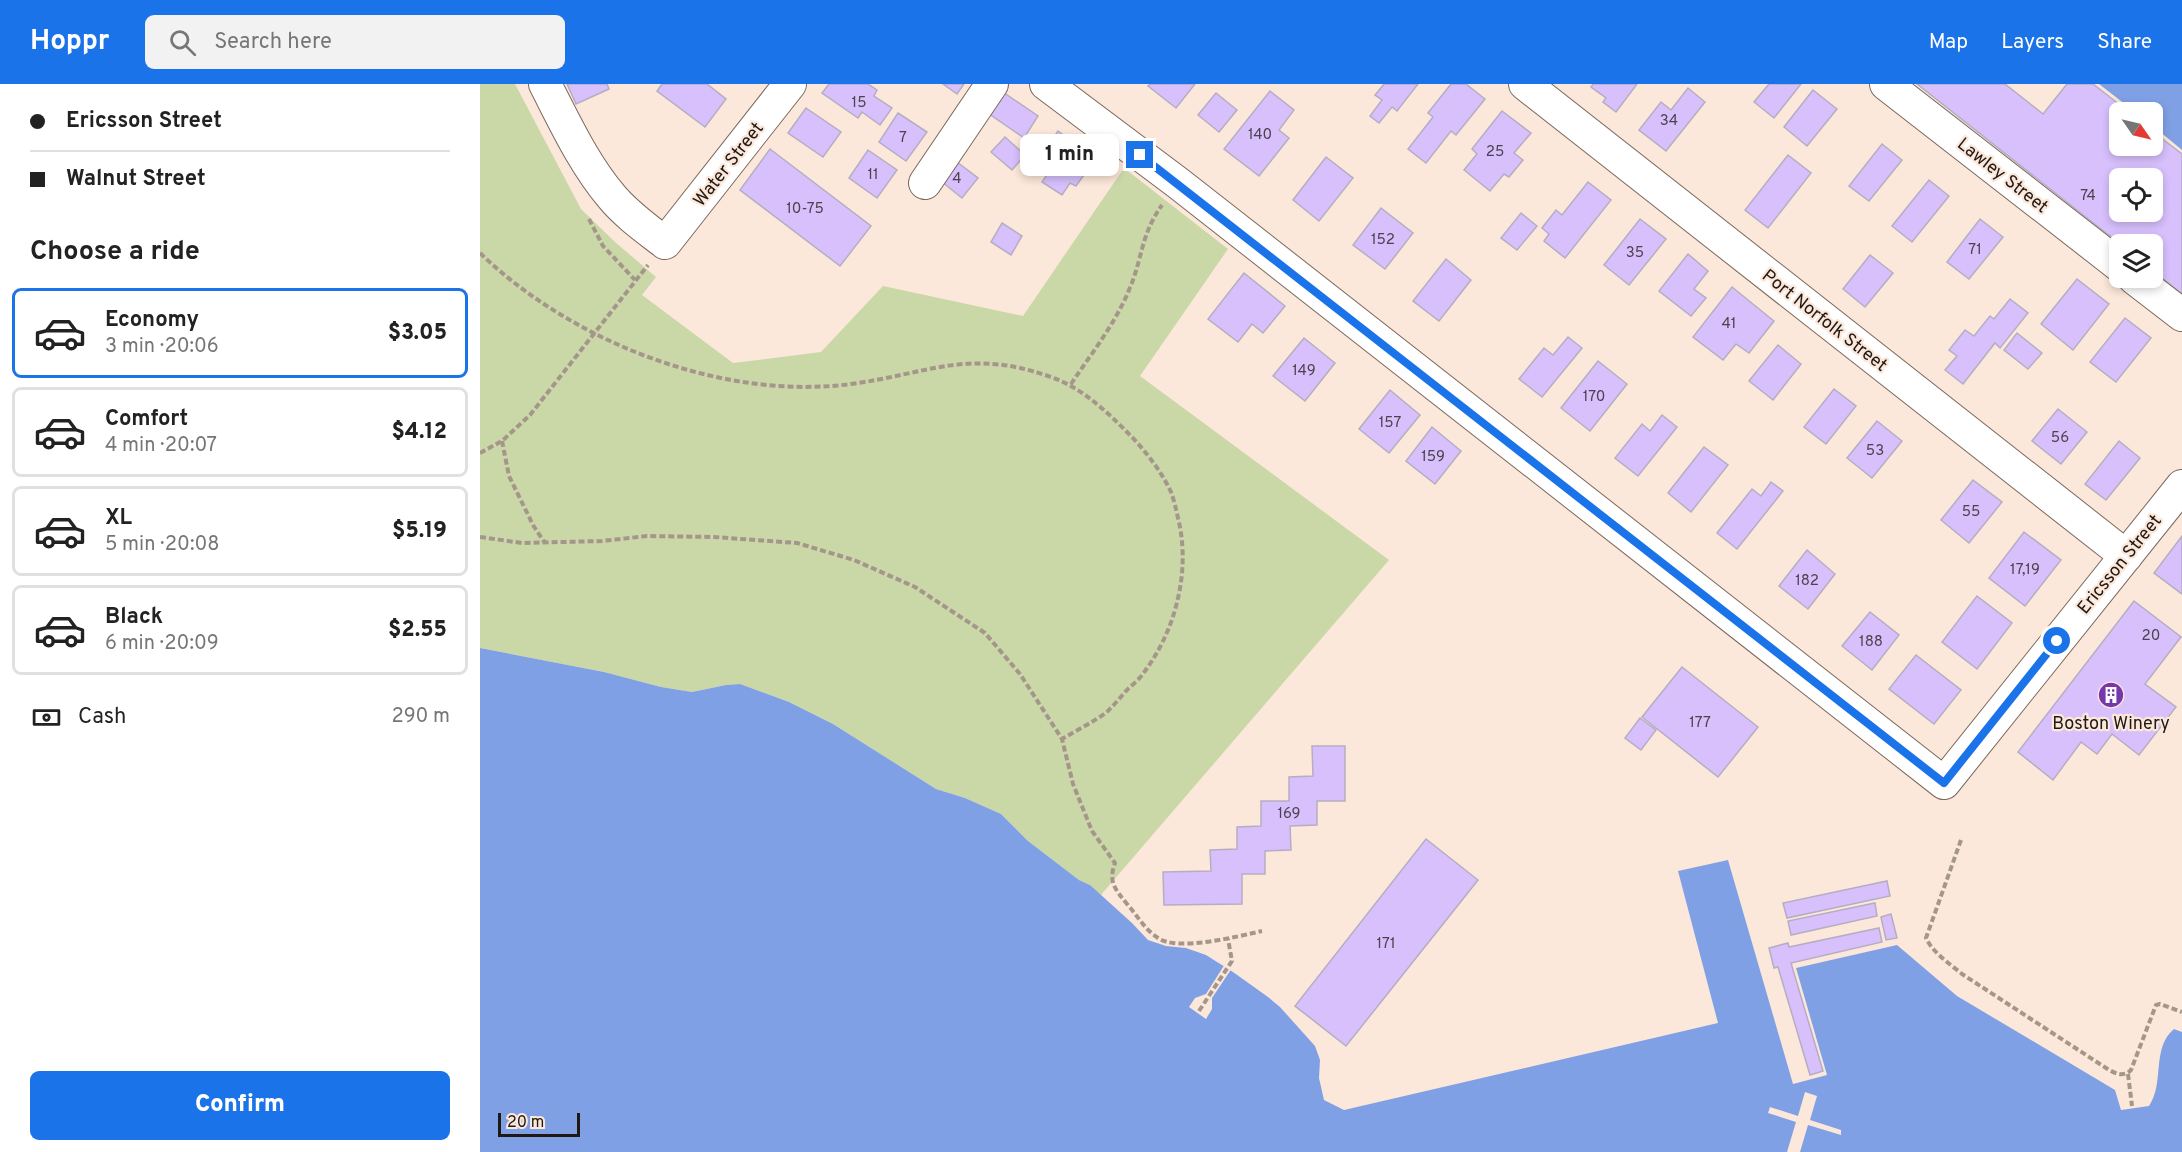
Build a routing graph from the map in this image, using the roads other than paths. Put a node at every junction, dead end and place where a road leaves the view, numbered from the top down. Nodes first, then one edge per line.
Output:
1 (545, 84) edge
2 (790, 84) edge
3 (992, 84) edge
4 (1046, 84) edge
5 (1525, 84) edge
6 (1886, 84) edge
7 (925, 183) dead end
8 (2109, 257) edge
9 (2147, 288) edge
10 (2182, 315) edge
11 (2182, 486) edge
12 (2126, 556) junction

1 - 2 street, Water Street
3 - 7 street
4 - 12 street, Ericsson Street
5 - 12 street, Port Norfolk Street
6 - 8 street, Lawley Street
9 - 10 street
11 - 12 street, Ericsson Street

